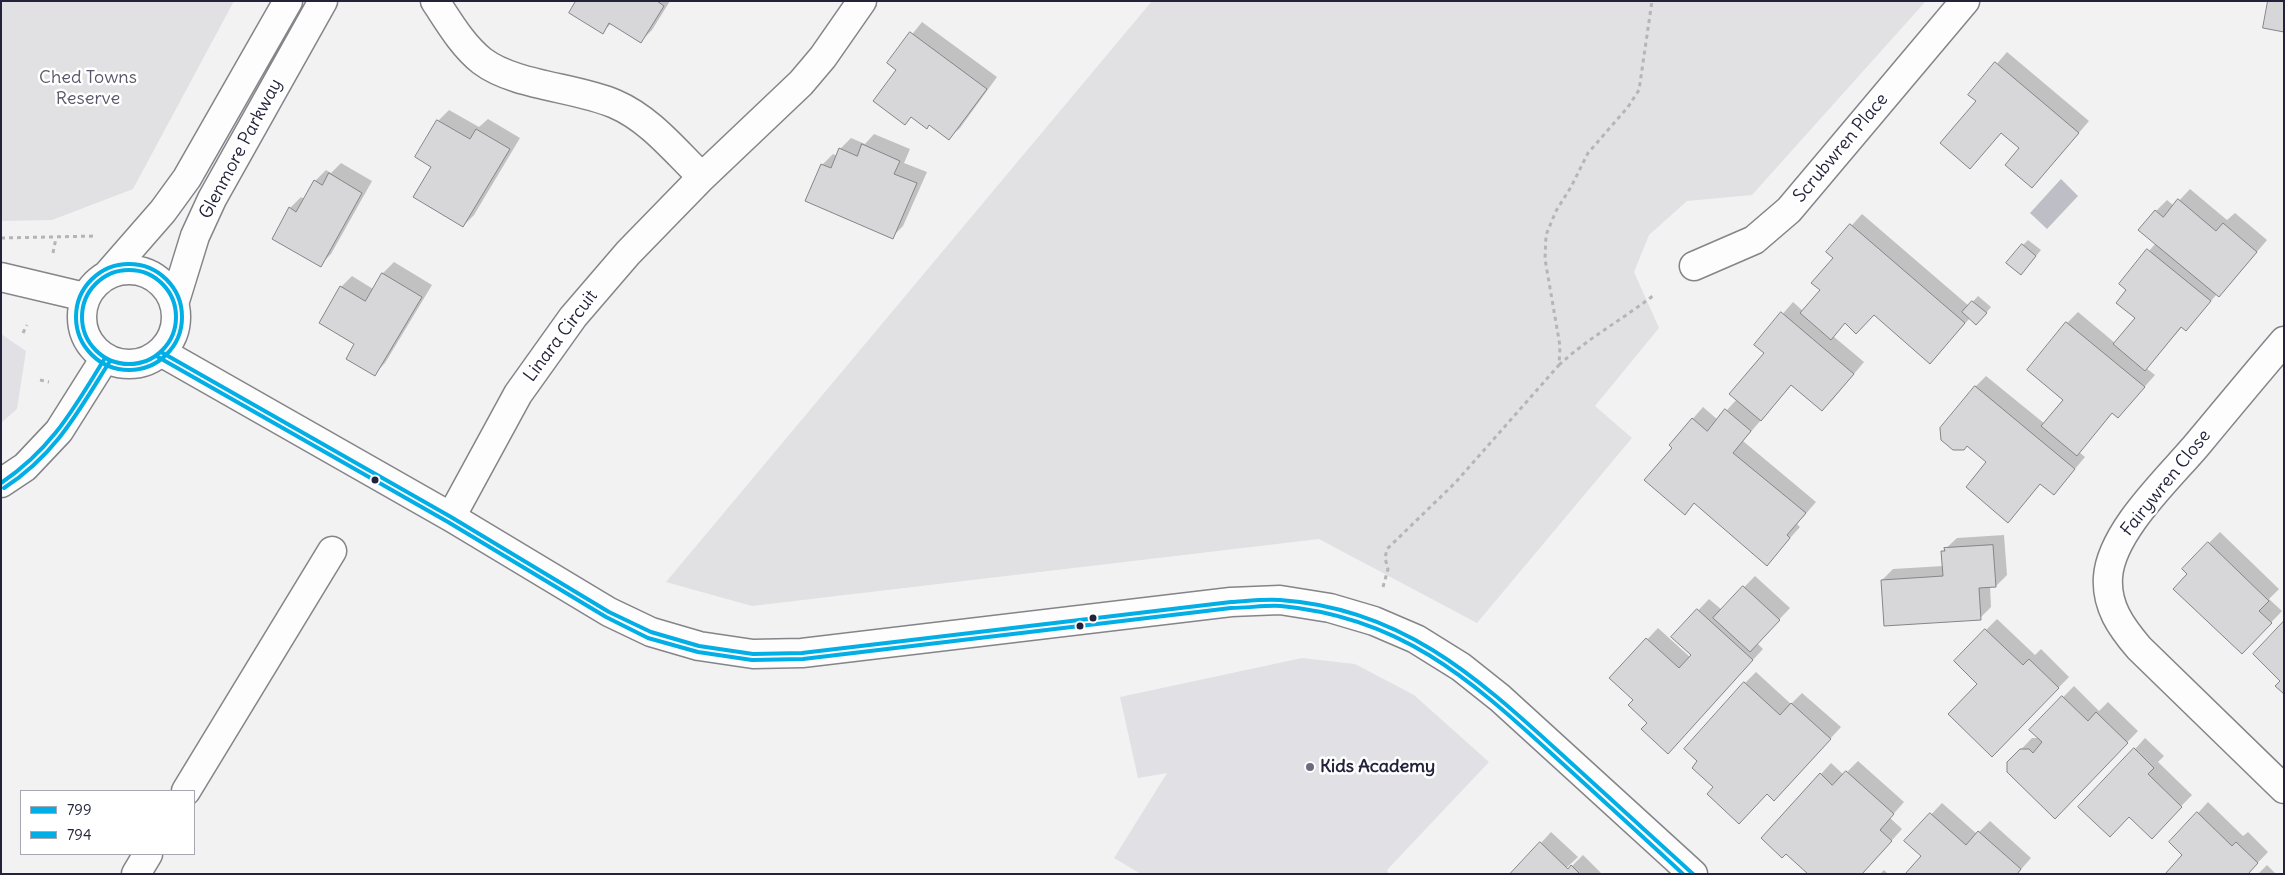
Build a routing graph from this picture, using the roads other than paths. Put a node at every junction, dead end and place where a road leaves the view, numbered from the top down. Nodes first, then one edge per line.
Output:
1 (288, 1) edge
2 (323, 1) edge
3 (435, 1) edge
4 (862, 1) edge
5 (1966, 1) edge
6 (702, 177) junction
7 (1694, 266) dead end
8 (108, 274) junction
9 (1, 276) edge
10 (85, 297) junction
11 (174, 304) junction
12 (2284, 341) edge
13 (161, 352) junction
14 (105, 358) junction
15 (1, 483) edge
16 (451, 517) junction
17 (332, 551) dead end
18 (2284, 789) edge
19 (187, 790) edge
20 (147, 855) edge
21 (136, 874) edge
22 (1693, 874) edge

1 - 8 street, Glenmore Parkway
2 - 11 street, Glenmore Parkway
3 - 6 street
4 - 6 street, Linara Circuit
5 - 7 street, Scrubwren Place
6 - 16 street, Linara Circuit
8 - 10 street
8 - 11 street
9 - 10 street
10 - 14 street
11 - 13 street
12 - 18 street, Fairywren Close
13 - 14 street
13 - 16 street
14 - 15 street
16 - 22 street
17 - 19 street
20 - 21 street

